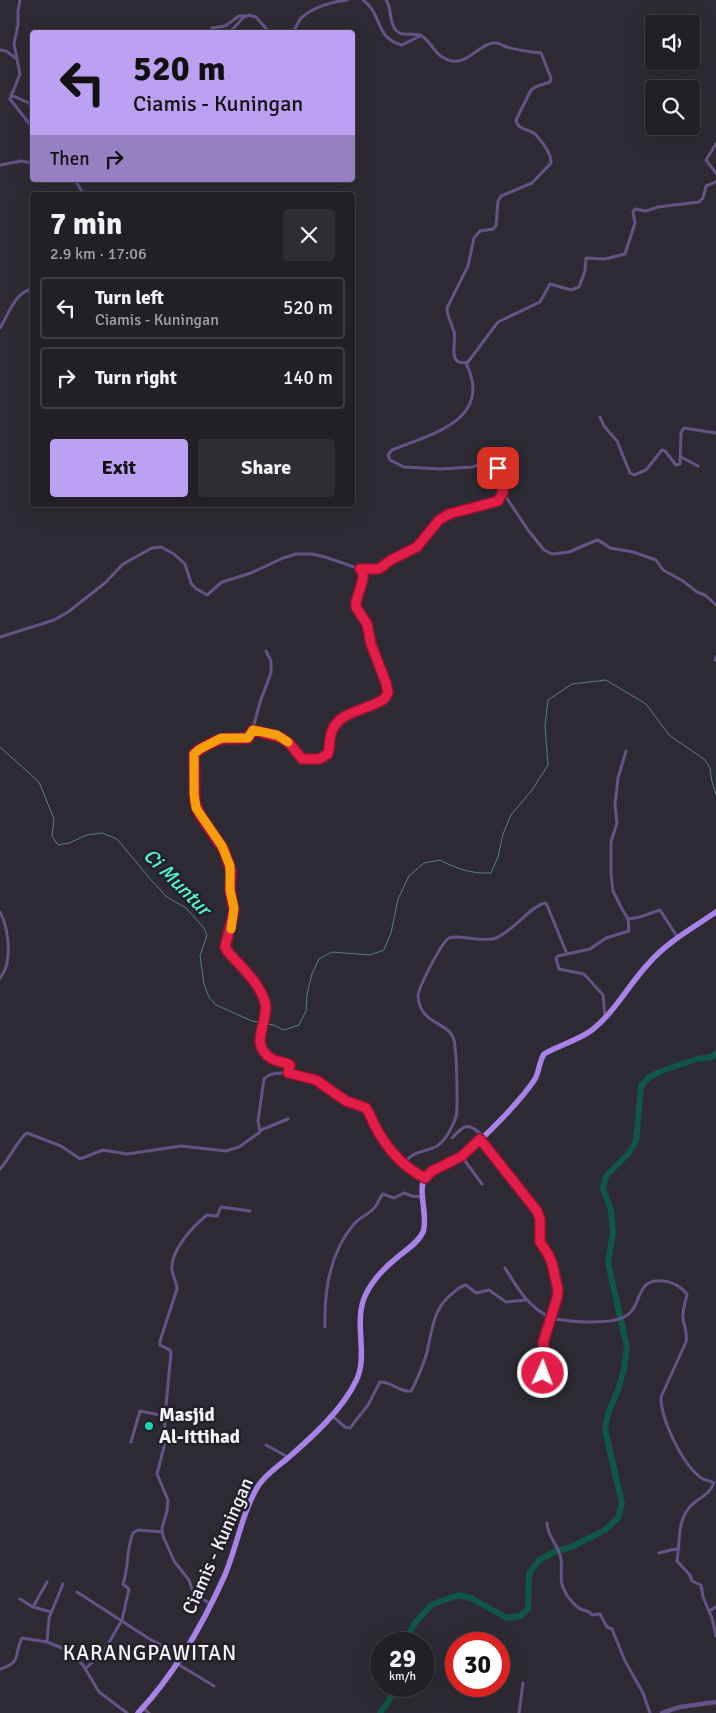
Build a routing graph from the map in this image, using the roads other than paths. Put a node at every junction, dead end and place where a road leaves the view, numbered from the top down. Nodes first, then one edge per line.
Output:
1 (20, 0) edge
2 (347, 0) edge
3 (363, 0) edge
4 (386, 0) edge
5 (246, 16) junction
6 (212, 30) edge
7 (232, 30) edge
8 (267, 30) edge
9 (294, 30) edge
10 (420, 36) junction
11 (0, 50) edge
12 (17, 59) junction
13 (11, 95) junction
14 (30, 106) edge
15 (30, 125) edge
16 (716, 144) edge
17 (30, 163) edge
18 (1, 164) edge
19 (716, 172) edge
20 (716, 182) edge
21 (30, 289) edge
22 (0, 328) edge
23 (466, 363) junction
24 (600, 417) dead end
25 (716, 432) edge
26 (681, 457) junction
27 (698, 466) dead end
28 (503, 492) junction
29 (360, 569) junction
30 (716, 605) edge
31 (0, 638) edge
32 (266, 651) dead end
33 (253, 730) junction
34 (626, 751) dead end
35 (0, 912) edge
36 (716, 912) edge
37 (628, 919) junction
38 (678, 938) junction
39 (567, 954) junction
40 (0, 978) edge
41 (605, 1017) junction
42 (288, 1073) junction
43 (288, 1118) dead end
44 (261, 1130) junction
45 (452, 1138) dead end
46 (481, 1138) junction
47 (462, 1156) junction
48 (405, 1164) junction
49 (0, 1169) edge
50 (425, 1178) junction
51 (482, 1184) dead end
52 (423, 1197) junction
53 (250, 1211) dead end
54 (505, 1268) dead end
55 (526, 1300) junction
56 (551, 1318) junction
57 (325, 1327) dead end
58 (543, 1373) dead end
59 (331, 1415) junction
60 (165, 1416) junction
61 (131, 1442) dead end
62 (266, 1445) dead end
63 (288, 1457) junction
64 (546, 1523) dead end
65 (162, 1532) junction
66 (680, 1548) junction
67 (658, 1553) dead end
68 (47, 1582) dead end
69 (63, 1584) dead end
70 (77, 1592) dead end
71 (20, 1599) dead end
72 (210, 1604) junction
73 (33, 1607) junction
74 (716, 1607) edge
75 (709, 1611) junction
76 (51, 1612) junction
77 (122, 1620) junction
78 (716, 1636) edge
79 (47, 1642) junction
80 (181, 1656) junction
81 (176, 1663) junction
82 (0, 1668) edge
83 (85, 1669) junction
84 (523, 1683) dead end
85 (214, 1686) dead end
86 (716, 1702) edge
87 (143, 1708) junction
88 (128, 1713) edge
89 (138, 1713) edge
90 (149, 1713) edge
91 (519, 1713) edge
92 (650, 1713) edge
93 (662, 1713) edge

1 - 12 street
2 - 9 street
3 - 10 street
4 - 10 street
5 - 6 street
5 - 7 street
5 - 8 street
10 - 23 street
11 - 12 street
12 - 13 street
13 - 14 street
13 - 15 street
16 - 19 street
17 - 18 street
20 - 23 street
21 - 22 street
23 - 28 street
24 - 26 street
25 - 26 street
26 - 27 street
28 - 29 street
28 - 30 street
29 - 31 street
29 - 33 street
32 - 33 street
33 - 42 street
34 - 37 street
35 - 40 street
36 - 38 highway
37 - 38 street
37 - 39 street
38 - 41 highway
39 - 41 street
39 - 48 street
41 - 46 highway
42 - 44 street
42 - 48 street
43 - 44 street
44 - 49 street
45 - 46 street
46 - 47 highway
46 - 56 street
47 - 50 highway
47 - 51 street
48 - 50 street
50 - 52 highway, Ciamis - Kuningan
52 - 57 street
52 - 59 highway, Ciamis - Kuningan
53 - 60 street
54 - 55 street
55 - 56 street
55 - 59 street
56 - 58 street
56 - 66 street
59 - 63 highway, Ciamis - Kuningan
60 - 61 street
60 - 65 street
62 - 63 street
63 - 72 highway, Ciamis - Kuningan
64 - 92 street
65 - 72 street
65 - 77 street
66 - 67 street
66 - 75 street
68 - 73 street
69 - 76 street
70 - 77 street
71 - 73 street
72 - 80 highway, Ciamis - Kuningan
73 - 76 street
74 - 75 street
75 - 78 street
76 - 79 street
77 - 80 street
77 - 83 street
79 - 82 street
79 - 83 street
80 - 81 highway, Ciamis - Kuningan
81 - 85 street
81 - 87 highway, Ciamis - Kuningan
83 - 88 street
84 - 91 street
86 - 93 street
87 - 89 highway, Ciamis - Kuningan
87 - 90 street

